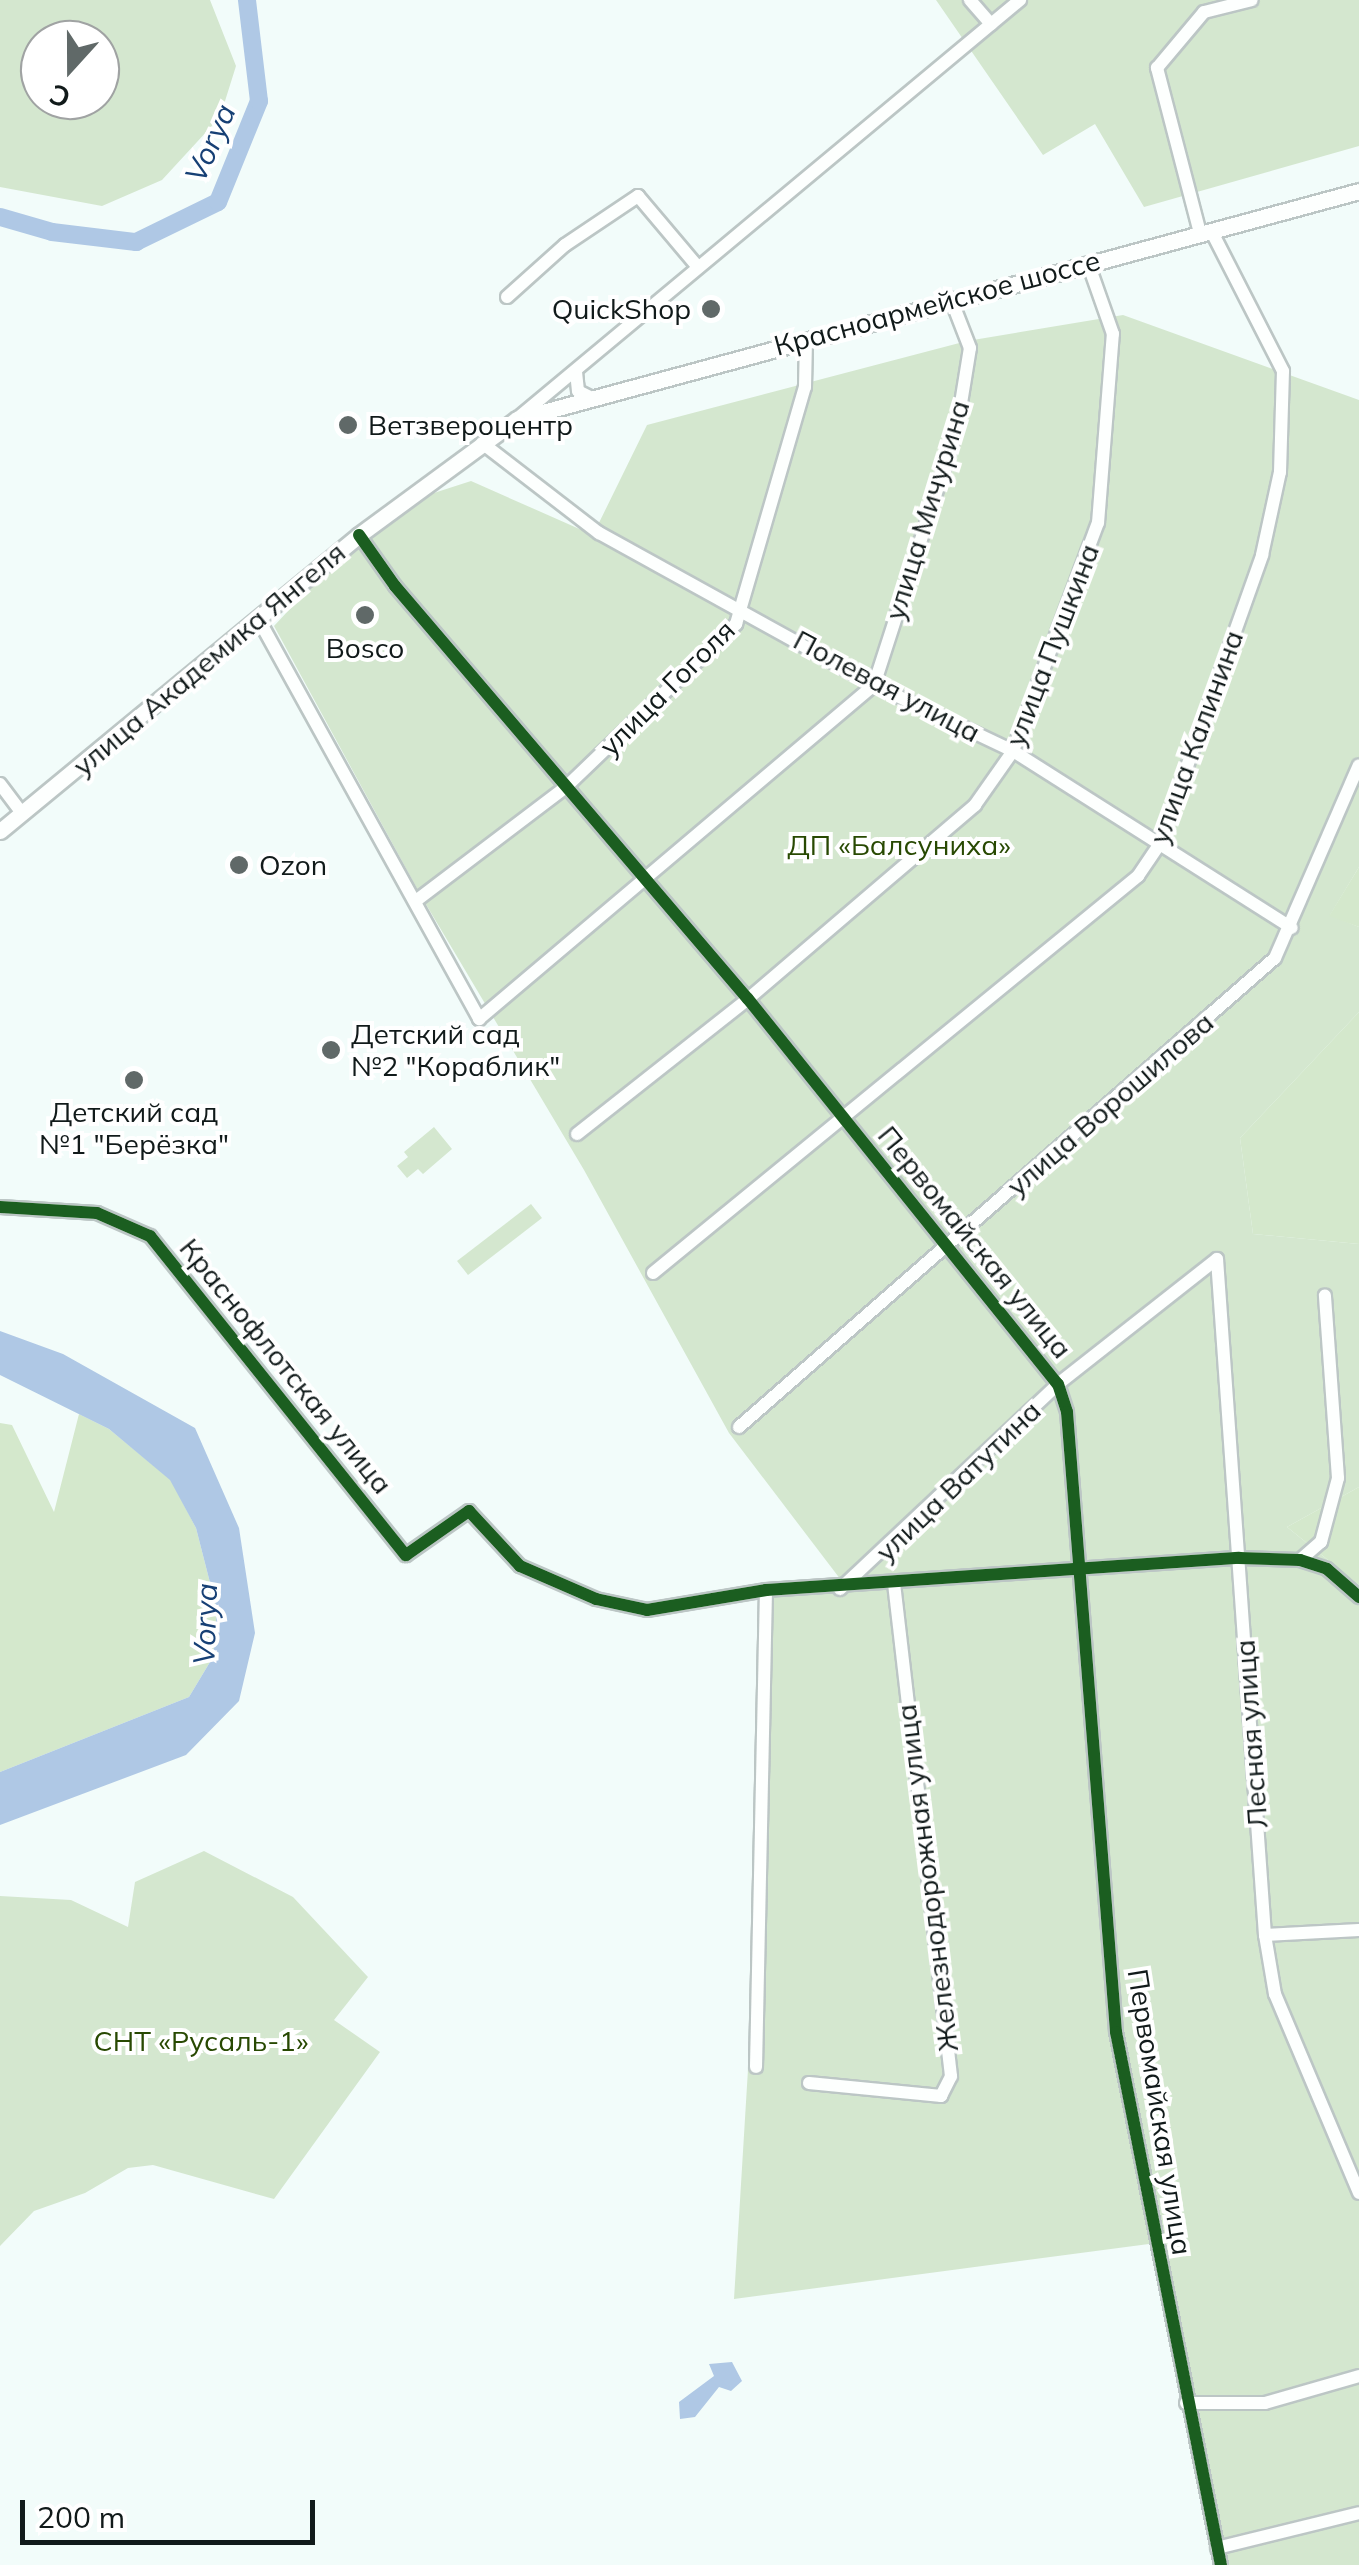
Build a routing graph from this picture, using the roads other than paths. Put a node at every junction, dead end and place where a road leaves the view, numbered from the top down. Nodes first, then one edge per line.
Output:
1 (970, 0) edge
2 (1020, 0) edge
3 (1252, 0) edge
4 (991, 24) junction
5 (1359, 191) edge
6 (1206, 231) junction
7 (1088, 263) junction
8 (698, 267) junction
9 (507, 297) dead end
10 (951, 300) junction
11 (806, 339) junction
12 (576, 372) junction
13 (594, 399) junction
14 (517, 419) junction
15 (482, 443) junction
16 (359, 536) junction
17 (742, 607) junction
18 (259, 620) junction
19 (874, 685) junction
20 (1013, 750) junction
21 (1359, 765) edge
22 (0, 784) edge
23 (566, 787) junction
24 (22, 813) junction
25 (0, 831) edge
26 (1159, 846) junction
27 (644, 878) junction
28 (417, 900) junction
29 (1292, 928) junction
30 (748, 999) junction
31 (842, 1119) junction
32 (577, 1134) dead end
33 (0, 1207) edge
34 (946, 1246) junction
35 (1217, 1259) joint
36 (653, 1273) dead end
37 (1325, 1295) dead end
38 (1058, 1384) junction
39 (739, 1427) dead end
40 (1239, 1558) junction
41 (1300, 1560) junction
42 (1078, 1569) junction
43 (894, 1585) junction
44 (766, 1590) junction
45 (839, 1590) junction
46 (1359, 1596) edge
47 (1359, 1930) edge
48 (1265, 1935) junction
49 (756, 2067) dead end
50 (809, 2083) dead end
51 (1359, 2193) edge
52 (1359, 2376) edge
53 (1186, 2403) junction
54 (1359, 2513) edge
55 (1217, 2548) junction
56 (1221, 2565) edge

1 - 4 street
2 - 4 street
3 - 6 street, улица Калинина
4 - 8 street
5 - 6 main road, Красноармейское шоссе
6 - 7 main road, Красноармейское шоссе
6 - 26 street, улица Калинина
7 - 10 main road, Красноармейское шоссе
7 - 20 street, улица Пушкина
8 - 9 street
8 - 12 street
10 - 11 main road, Красноармейское шоссе
10 - 19 street, улица Мичурина
11 - 13 main road, Красноармейское шоссе
11 - 17 street, улица Гоголя
12 - 13 street
12 - 14 street
13 - 14 main road, Красноармейское шоссе
14 - 15 main road, улица Академика Янгеля
15 - 16 main road, улица Академика Янгеля
15 - 17 street, Полевая улица
16 - 18 main road, улица Академика Янгеля
16 - 23 street, Первомайская улица
17 - 19 street, Полевая улица
17 - 23 street, улица Гоголя
18 - 24 main road, улица Академика Янгеля
18 - 28 street
19 - 20 street, Полевая улица
19 - 27 street
20 - 26 street, Полевая улица
20 - 30 street, улица Пушкина
21 - 29 street, улица Ворошилова
22 - 24 street
23 - 27 street, Первомайская улица
23 - 28 street, улица Гоголя
24 - 25 main road, улица Академика Янгеля
26 - 29 street, Полевая улица
26 - 31 street, улица Калинина
27 - 28 street
27 - 30 street, Первомайская улица
29 - 34 street, улица Ворошилова
30 - 31 street, Первомайская улица
30 - 32 street, улица Пушкина
31 - 34 street, Первомайская улица
31 - 36 street, улица Калинина
33 - 44 street, Краснофлотская улица
34 - 38 street, Первомайская улица
34 - 39 street, улица Ворошилова
35 - 38 street, улица Ватутина
35 - 40 street, Лесная улица
37 - 41 street
38 - 42 street, Первомайская улица
38 - 45 street, улица Ватутина
40 - 41 street
40 - 42 street
40 - 48 street, Лесная улица
41 - 46 street
42 - 43 street
42 - 53 street, Первомайская улица
43 - 45 street
43 - 50 street, Железнодорожная улица
44 - 45 street
44 - 49 street
47 - 48 street
48 - 51 street, Лесная улица
52 - 53 street
53 - 55 street, Первомайская улица
54 - 55 street
55 - 56 street, Первомайская улица

